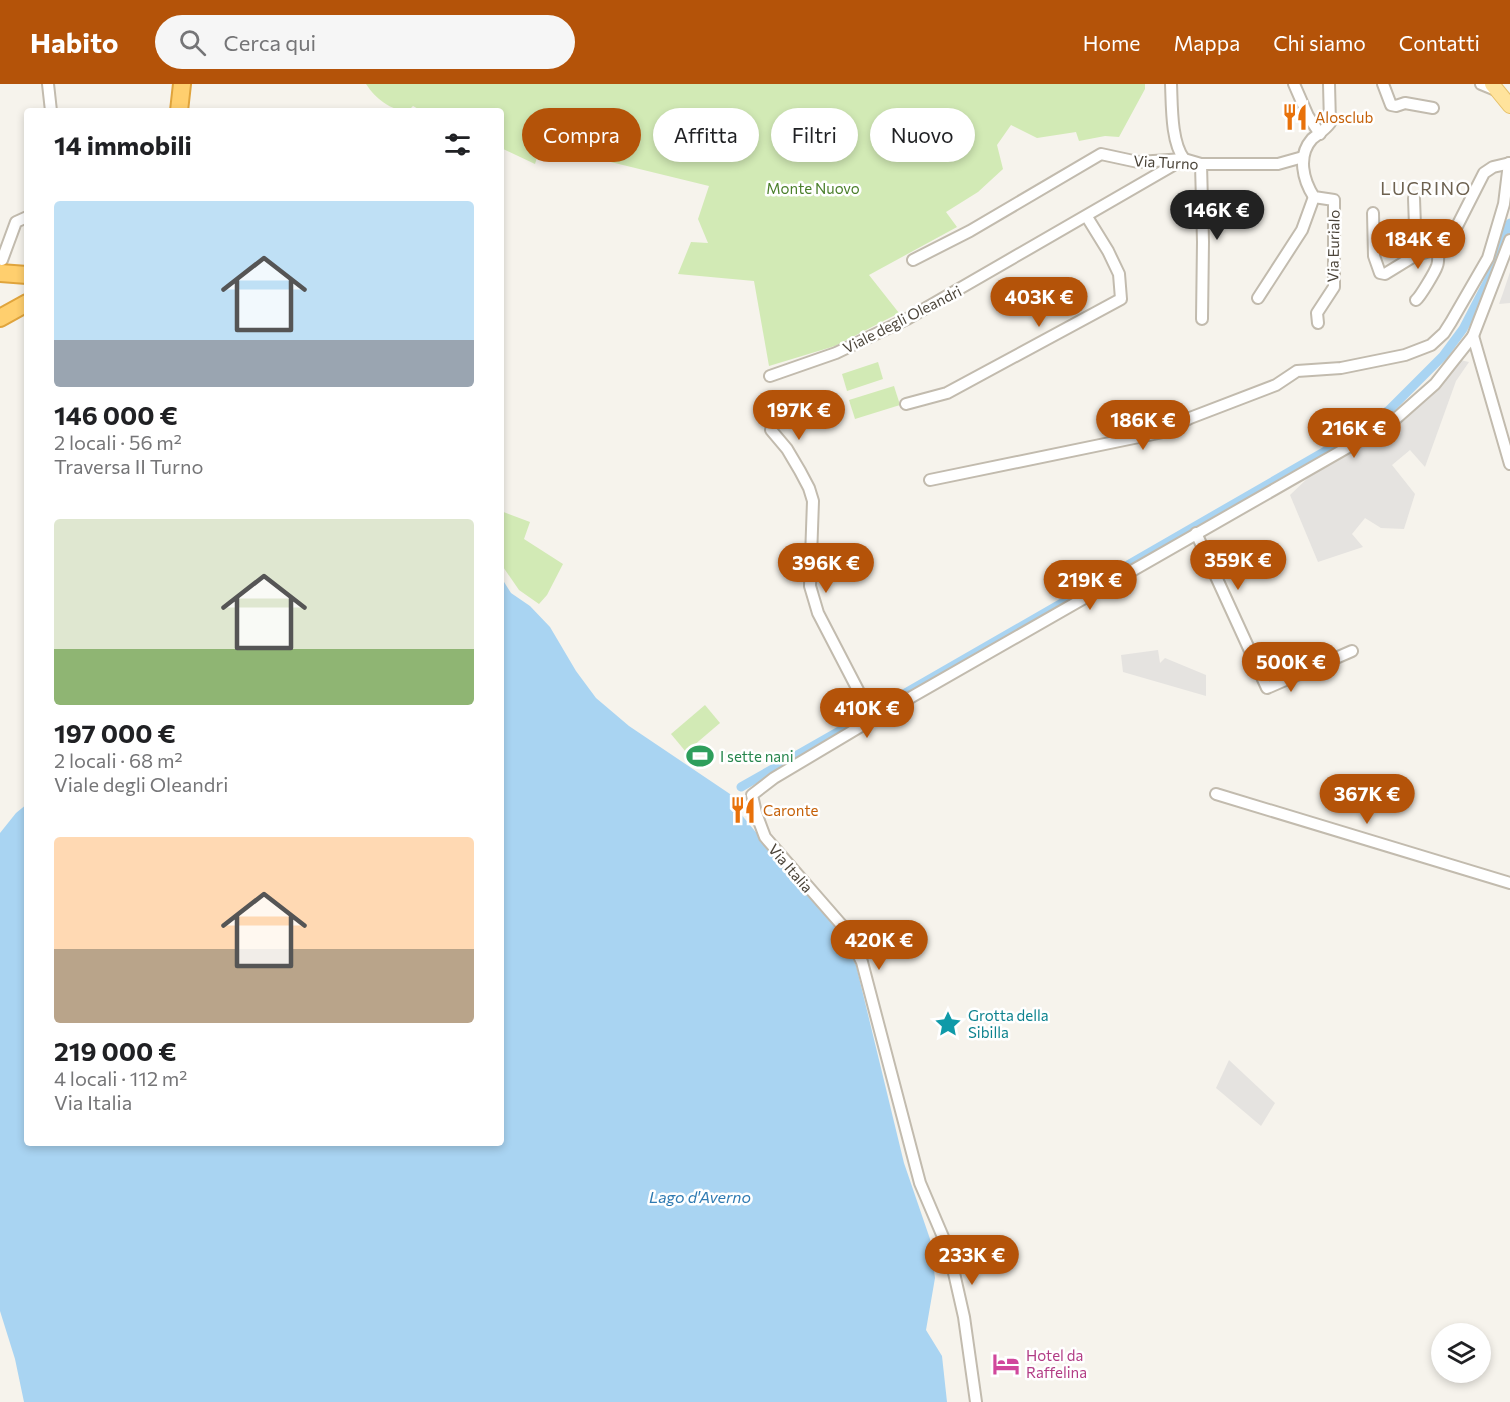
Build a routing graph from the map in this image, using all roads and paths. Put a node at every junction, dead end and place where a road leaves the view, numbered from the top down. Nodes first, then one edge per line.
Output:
1 (48, 84) edge
2 (182, 84) edge
3 (193, 84) edge
4 (1171, 84) edge
5 (1294, 84) edge
6 (1329, 84) edge
7 (1383, 84) edge
8 (1481, 84) edge
9 (1500, 89) edge
10 (1510, 106) edge
11 (51, 108) edge
12 (179, 108) edge
13 (190, 108) edge
14 (1433, 108) dead end
15 (1320, 134) junction
16 (1303, 157) junction
17 (1184, 159) junction
18 (1509, 163) edge
19 (1201, 164) junction
20 (1314, 197) junction
21 (1414, 198) dead end
22 (1373, 213) dead end
23 (1087, 217) junction
24 (24, 218) edge
25 (1510, 240) edge
26 (1438, 250) junction
27 (1416, 255) junction
28 (913, 260) dead end
29 (1, 266) edge
30 (24, 274) edge
31 (1258, 298) dead end
32 (1416, 300) dead end
33 (24, 309) edge
34 (24, 310) edge
35 (0, 318) edge
36 (1202, 319) dead end
37 (1318, 323) dead end
38 (0, 330) edge
39 (1473, 336) junction
40 (770, 376) dead end
41 (906, 404) dead end
42 (771, 430) dead end
43 (1510, 464) edge
44 (930, 480) dead end
45 (1196, 533) junction
46 (1352, 651) dead end
47 (873, 719) junction
48 (1216, 794) dead end
49 (1510, 883) edge
50 (976, 1402) edge

1 - 11 street
2 - 12 highway
3 - 13 highway
4 - 17 street
5 - 15 street
6 - 15 street
7 - 14 street
8 - 9 street
9 - 10 main road
15 - 16 street
16 - 19 street, Via Turno
16 - 20 street
17 - 19 street, Via Turno
17 - 23 street, Viale degli Oleandri
17 - 28 street, Via Turno
18 - 26 street
18 - 44 street
19 - 36 street
20 - 31 street
20 - 37 street, Via Eurialo
21 - 27 street
22 - 27 street
23 - 40 street, Viale degli Oleandri
23 - 41 street
24 - 29 street
25 - 39 street, Via Italia
26 - 27 street
26 - 32 street
29 - 30 highway
33 - 35 highway
34 - 38 highway
39 - 43 street
39 - 45 street, Via Italia
42 - 47 street
45 - 46 street
45 - 47 street, Via Italia
47 - 50 street, Via Italia
48 - 49 street

